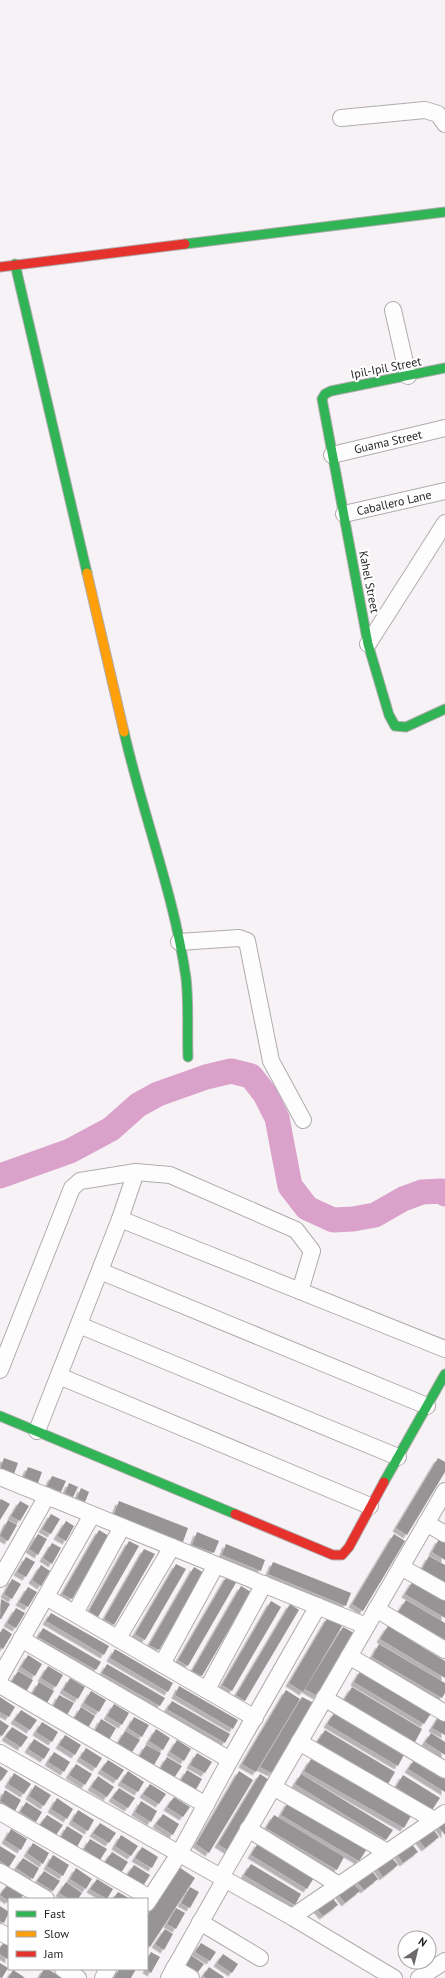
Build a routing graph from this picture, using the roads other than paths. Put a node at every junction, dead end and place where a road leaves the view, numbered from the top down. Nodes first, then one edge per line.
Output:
1 (341, 118) dead end
2 (445, 124) edge
3 (445, 212) edge
4 (14, 264) junction
5 (0, 267) edge
6 (393, 310) dead end
7 (445, 368) edge
8 (408, 376) junction
9 (331, 391) joint
10 (445, 428) edge
11 (332, 455) junction
12 (445, 492) edge
13 (344, 514) junction
14 (445, 523) edge
15 (368, 644) junction
16 (445, 709) edge
17 (179, 942) junction
18 (188, 1057) dead end
19 (303, 1120) dead end
20 (136, 1172) junction
21 (120, 1219) junction
22 (100, 1271) junction
23 (300, 1291) junction
24 (79, 1325) junction
25 (445, 1349) edge
26 (0, 1370) edge
27 (445, 1374) edge
28 (59, 1376) junction
29 (427, 1406) junction
30 (0, 1416) edge
31 (37, 1431) junction
32 (398, 1456) junction
33 (0, 1477) edge
34 (445, 1491) edge
35 (47, 1496) junction
36 (370, 1506) junction
37 (92, 1516) junction
38 (426, 1523) junction
39 (122, 1527) junction
40 (445, 1534) edge
41 (172, 1547) junction
42 (216, 1565) junction
43 (401, 1567) junction
44 (0, 1579) edge
45 (264, 1584) junction
46 (445, 1592) edge
47 (46, 1597) junction
48 (318, 1606) junction
49 (376, 1609) junction
50 (75, 1614) junction
51 (366, 1626) junction
52 (118, 1638) junction
53 (21, 1640) junction
54 (445, 1650) edge
55 (349, 1656) junction
56 (162, 1664) junction
57 (0, 1677) edge
58 (0, 1685) edge
59 (207, 1689) junction
60 (324, 1698) junction
61 (445, 1713) edge
62 (255, 1718) junction
63 (299, 1742) junction
64 (0, 1753) edge
65 (230, 1760) junction
66 (445, 1770) edge
67 (273, 1787) junction
68 (206, 1805) junction
69 (0, 1812) edge
70 (439, 1816) edge
71 (248, 1829) junction
72 (387, 1852) junction
73 (179, 1854) junction
74 (0, 1872) edge
75 (223, 1878) junction
76 (339, 1885) junction
77 (44, 1898) edge
78 (146, 1898) edge
79 (149, 1900) edge
80 (292, 1917) junction
81 (200, 1922) junction
82 (260, 1958) dead end
83 (445, 1961) edge
84 (65, 1970) edge
85 (172, 1973) edge
86 (78, 1978) edge
87 (191, 1978) edge
88 (394, 1978) edge
89 (419, 1978) edge

1 - 2 street
3 - 4 street
4 - 5 street
4 - 17 street
6 - 8 street
7 - 8 street, Ipil-Ipil Street
8 - 9 street, Ipil-Ipil Street
9 - 11 street, Kahel Street
10 - 11 street, Guama Street
11 - 13 street, Kahel Street
12 - 13 street, Caballero Lane
13 - 15 street, Kahel Street
14 - 15 street
15 - 16 street, Kahel Street
17 - 18 street
17 - 19 street
20 - 21 street
20 - 23 street
20 - 26 street
21 - 22 street
21 - 23 street
22 - 24 street
22 - 29 street
23 - 25 street
24 - 28 street
24 - 32 street
27 - 29 street
28 - 31 street
28 - 36 street
29 - 32 street
30 - 31 street
31 - 36 street
32 - 36 street
33 - 35 street
34 - 38 street
35 - 37 street
35 - 44 street
37 - 39 street
37 - 47 street
38 - 40 street
38 - 43 street
39 - 41 street
39 - 50 street
41 - 42 street
41 - 52 street
42 - 45 street
42 - 56 street
43 - 46 street
43 - 49 street
45 - 48 street
45 - 59 street
47 - 50 street
47 - 53 street
48 - 51 street
48 - 62 street
49 - 51 street
49 - 54 street
50 - 52 street
51 - 55 street
52 - 56 street
53 - 57 street
53 - 65 street
55 - 60 street
55 - 61 street
56 - 59 street
58 - 68 street
59 - 62 street
60 - 63 street
60 - 66 street
62 - 65 street
63 - 67 street
63 - 70 street
64 - 73 street
65 - 68 street
67 - 71 street
67 - 72 street
68 - 73 street
69 - 78 street
70 - 72 street
71 - 75 street
71 - 76 street
72 - 76 street
73 - 75 street
73 - 79 street
74 - 77 street
75 - 80 street
75 - 81 street
76 - 80 street
80 - 88 street
81 - 82 street
81 - 85 street
83 - 89 street
84 - 86 street
85 - 87 street

